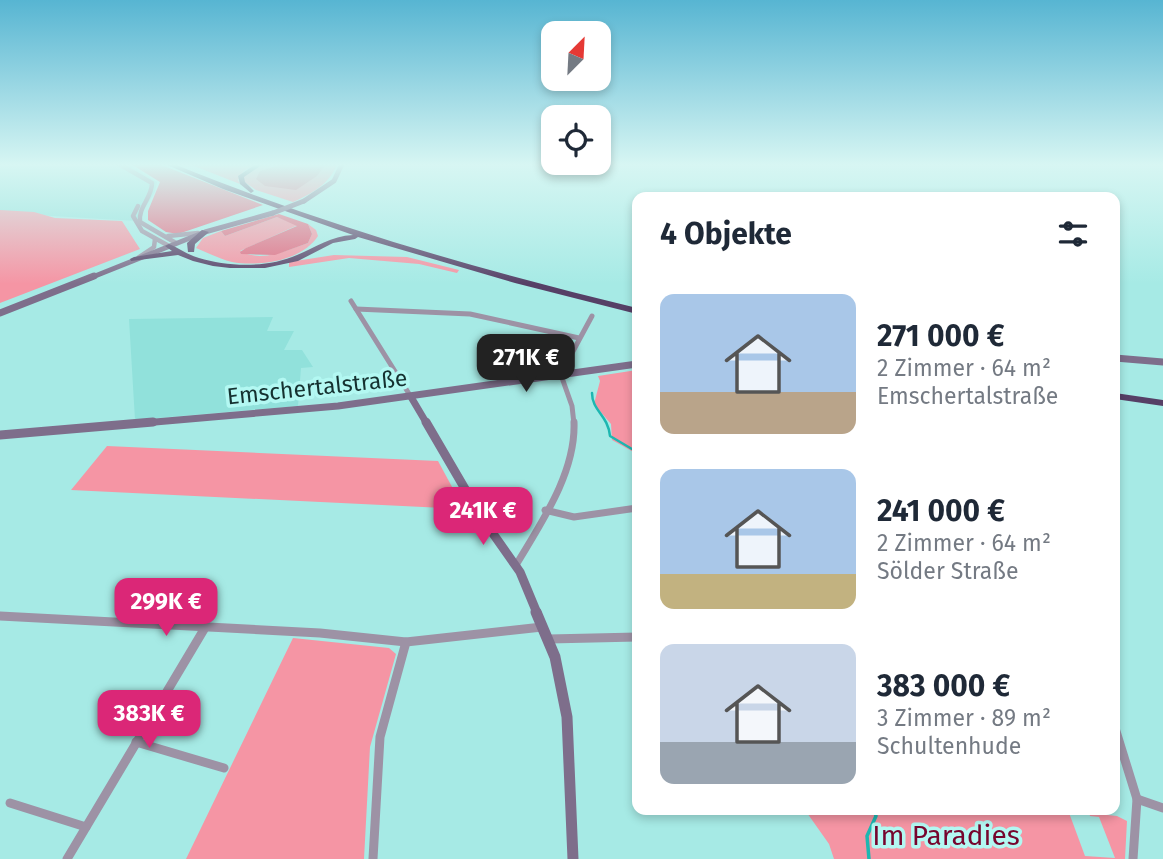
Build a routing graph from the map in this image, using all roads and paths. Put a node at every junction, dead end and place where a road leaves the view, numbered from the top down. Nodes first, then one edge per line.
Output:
1 (142, 204) edge
2 (271, 204) edge
3 (288, 204) edge
4 (296, 204) edge
5 (299, 215) junction
6 (205, 232) junction
7 (157, 237) junction
8 (370, 238) junction
9 (172, 244) junction
10 (191, 250) junction
11 (182, 253) junction
12 (134, 259) junction
13 (351, 302) dead end
14 (632, 303) edge
15 (356, 309) junction
16 (632, 310) edge
17 (0, 313) edge
18 (592, 316) dead end
19 (579, 338) junction
20 (1120, 358) edge
21 (1163, 362) edge
22 (632, 365) edge
23 (563, 375) junction
24 (1120, 390) edge
25 (1163, 395) edge
26 (411, 397) junction
27 (1120, 397) edge
28 (1163, 402) edge
29 (0, 435) edge
30 (632, 509) edge
31 (545, 510) junction
32 (516, 565) junction
33 (0, 616) edge
34 (206, 626) junction
35 (544, 627) junction
36 (632, 637) edge
37 (549, 639) junction
38 (406, 642) junction
39 (136, 742) junction
40 (1120, 744) edge
41 (224, 768) dead end
42 (1137, 799) junction
43 (9, 803) dead end
44 (1163, 808) edge
45 (86, 827) junction
46 (67, 859) edge
47 (373, 859) edge
48 (573, 859) edge
49 (1133, 859) edge

1 - 7 street
2 - 5 highway
3 - 14 highway
4 - 6 main road, bridge
5 - 8 highway
5 - 10 highway
6 - 7 street
6 - 9 main road
6 - 10 highway
7 - 9 street
7 - 12 street
8 - 11 highway
8 - 16 highway
9 - 10 highway
9 - 11 highway
9 - 12 main road
11 - 12 highway
12 - 17 main road
13 - 15 street
15 - 19 street
15 - 26 street
18 - 19 street
19 - 23 street
20 - 21 main road
22 - 23 main road, Emschertalstraße
23 - 26 main road, Emschertalstraße
23 - 31 street
24 - 25 highway
26 - 29 main road, Emschertalstraße
26 - 32 main road
27 - 28 highway
30 - 31 street
31 - 32 street
32 - 35 main road
33 - 34 street
34 - 38 street
34 - 39 street
35 - 37 main road
35 - 38 street
36 - 37 street
37 - 48 main road
38 - 47 street
39 - 41 street
39 - 45 street
40 - 42 street
42 - 44 street
42 - 49 street
43 - 45 street
45 - 46 street

